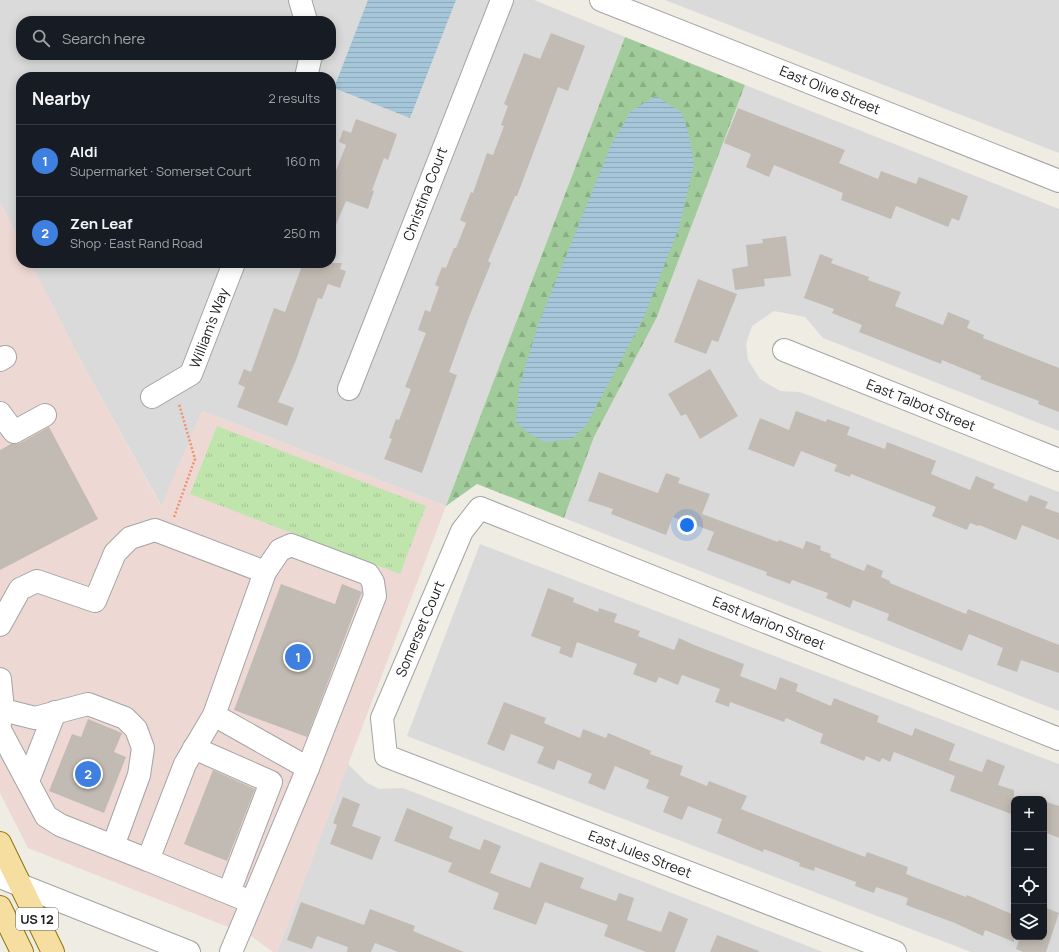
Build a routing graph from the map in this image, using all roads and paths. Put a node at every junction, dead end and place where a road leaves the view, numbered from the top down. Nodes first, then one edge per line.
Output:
1 (300, 0) edge
2 (502, 0) edge
3 (601, 0) edge
4 (305, 16) edge
5 (310, 60) edge
6 (307, 72) edge
7 (1059, 181) edge
8 (232, 268) edge
9 (784, 350) dead end
10 (173, 384) junction
11 (349, 389) dead end
12 (152, 396) dead end
13 (0, 413) edge
14 (45, 415) dead end
15 (1059, 460) edge
16 (480, 508) joint
17 (168, 534) junction
18 (265, 572) junction
19 (0, 625) edge
20 (0, 679) edge
21 (55, 712) junction
22 (214, 715) junction
23 (1, 721) edge
24 (1059, 739) edge
25 (194, 748) junction
26 (386, 756) joint
27 (308, 768) junction
28 (28, 781) junction
29 (0, 843) edge
30 (112, 846) junction
31 (148, 860) junction
32 (0, 877) edge
33 (22, 886) junction
34 (229, 892) junction
35 (251, 902) junction
36 (0, 907) edge
37 (22, 952) edge
38 (53, 952) edge
39 (189, 952) edge
40 (231, 952) edge
41 (894, 952) edge

1 - 4 street
2 - 11 street, Christina Court
3 - 7 street, East Olive Street
5 - 6 street
8 - 10 street, William's Way
9 - 15 street, East Talbot Street
10 - 12 street, William's Way
10 - 17 path
13 - 14 street
16 - 24 street, East Marion Street
16 - 26 street, Somerset Court
17 - 18 street
17 - 19 street
18 - 22 street
18 - 27 street
20 - 23 street
21 - 23 street
21 - 28 street
21 - 30 street
22 - 25 street
22 - 27 street
23 - 28 street
25 - 31 street
25 - 34 street
26 - 41 street, East Jules Street
27 - 35 street
28 - 30 street
29 - 33 main road, US 12
30 - 31 street
31 - 34 street
32 - 33 street
33 - 38 main road, US 12
33 - 39 street
34 - 35 street
35 - 40 street
36 - 37 main road, US 12

